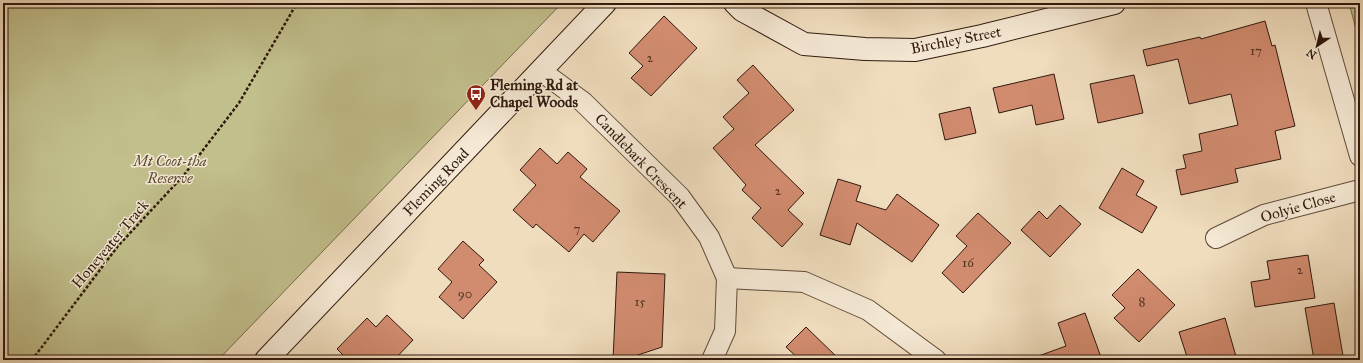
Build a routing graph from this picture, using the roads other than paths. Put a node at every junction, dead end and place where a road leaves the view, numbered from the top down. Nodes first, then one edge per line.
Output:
1 (605, 3) edge
2 (735, 3) edge
3 (1114, 3) edge
4 (1316, 3) edge
5 (1074, 8) edge
6 (542, 71) junction
7 (1360, 156) edge
8 (1360, 190) edge
9 (1216, 238) dead end
10 (727, 278) junction
11 (266, 360) edge
12 (712, 360) edge
13 (936, 360) edge

1 - 6 street, Fleming Road
2 - 5 street, Birchley Street
3 - 5 street, Birchley Street
4 - 7 street
6 - 10 street, Candlebark Crescent
6 - 11 street, Fleming Road
8 - 9 street, Oolyie Close
10 - 12 street, Candlebark Crescent
10 - 13 street

